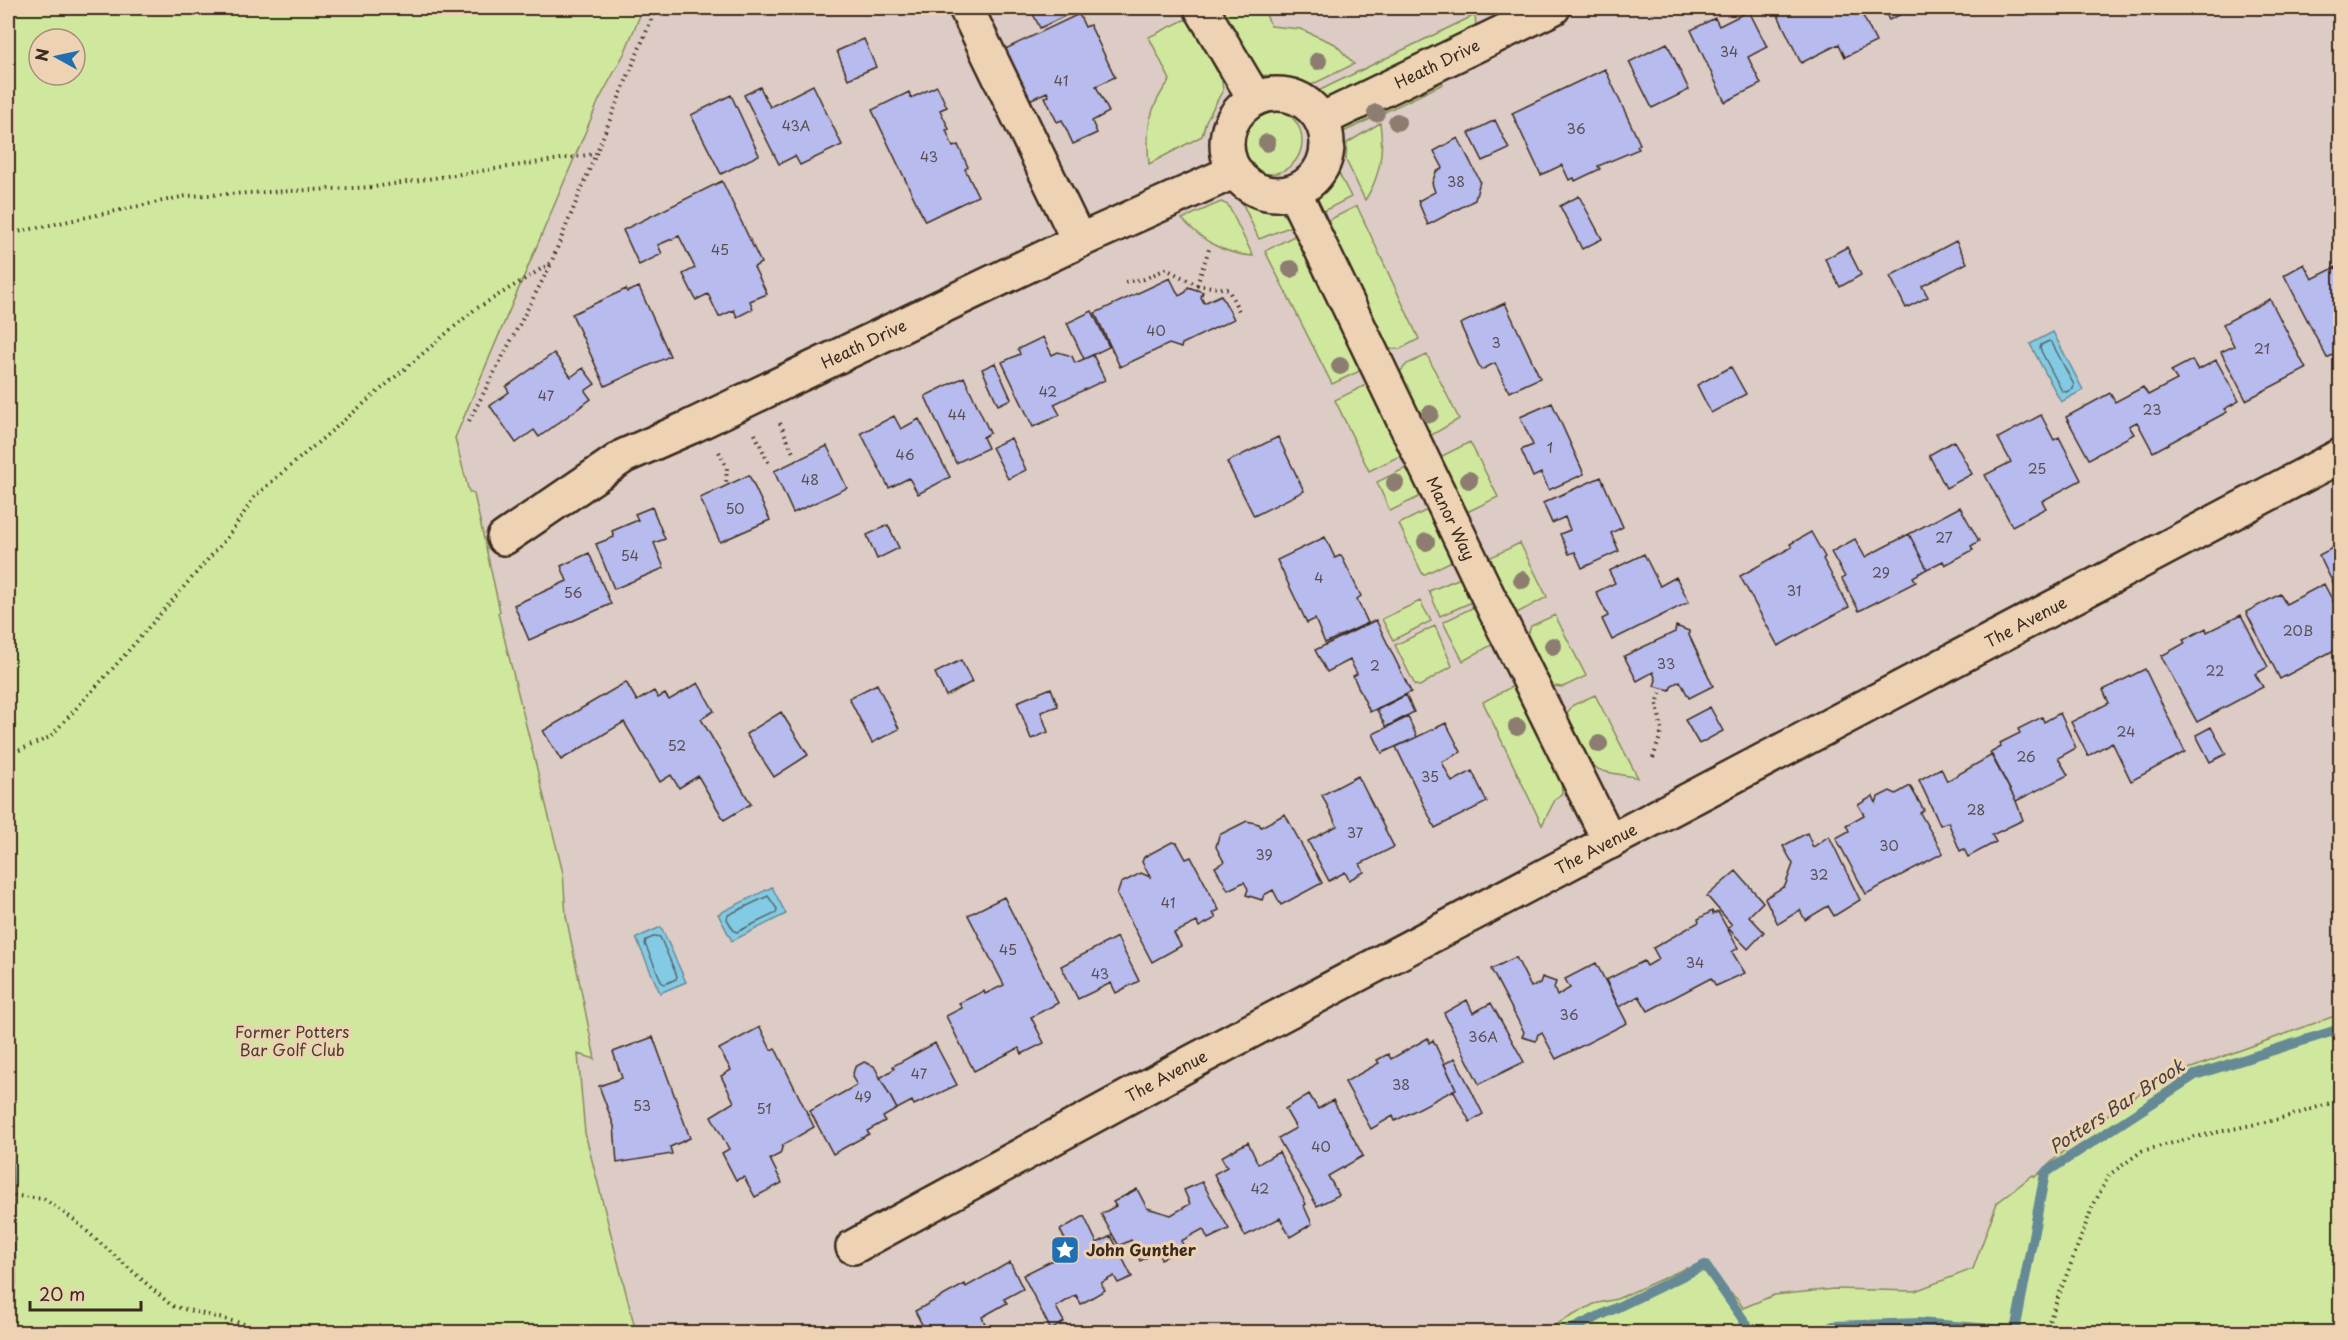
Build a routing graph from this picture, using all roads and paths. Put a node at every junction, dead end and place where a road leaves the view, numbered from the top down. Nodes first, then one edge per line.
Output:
1 (656, 8) edge
2 (966, 8) edge
3 (1201, 8) edge
4 (1553, 8) edge
5 (1255, 99) junction
6 (1321, 120) junction
7 (595, 153) junction
8 (1235, 171) junction
9 (1294, 192) junction
10 (8, 234) edge
11 (1079, 241) junction
12 (1209, 249) dead end
13 (551, 263) junction
14 (1125, 282) dead end
15 (1197, 285) junction
16 (1239, 311) dead end
17 (777, 415) dead end
18 (469, 421) dead end
19 (751, 426) dead end
20 (715, 442) dead end
21 (794, 455) dead end
22 (2340, 456) edge
23 (770, 466) dead end
24 (726, 483) dead end
25 (504, 538) dead end
26 (1662, 688) dead end
27 (8, 755) edge
28 (1653, 758) dead end
29 (1610, 842) junction
30 (2340, 1100) edge
31 (8, 1195) edge
32 (853, 1246) dead end
33 (276, 1332) edge
34 (2045, 1332) edge

1 - 7 path
2 - 11 street
3 - 5 street
4 - 6 street, Heath Drive
5 - 6 street
5 - 8 street
6 - 9 street
7 - 10 path
7 - 13 path
8 - 9 street
8 - 11 street, Heath Drive
9 - 29 street, Manor Way
11 - 25 street, Heath Drive
12 - 15 path
13 - 18 path
13 - 27 path
14 - 15 path
15 - 16 path
17 - 21 path
19 - 23 path
20 - 24 path
22 - 29 street, The Avenue
26 - 28 path
29 - 32 street, The Avenue
30 - 34 path
31 - 33 path

